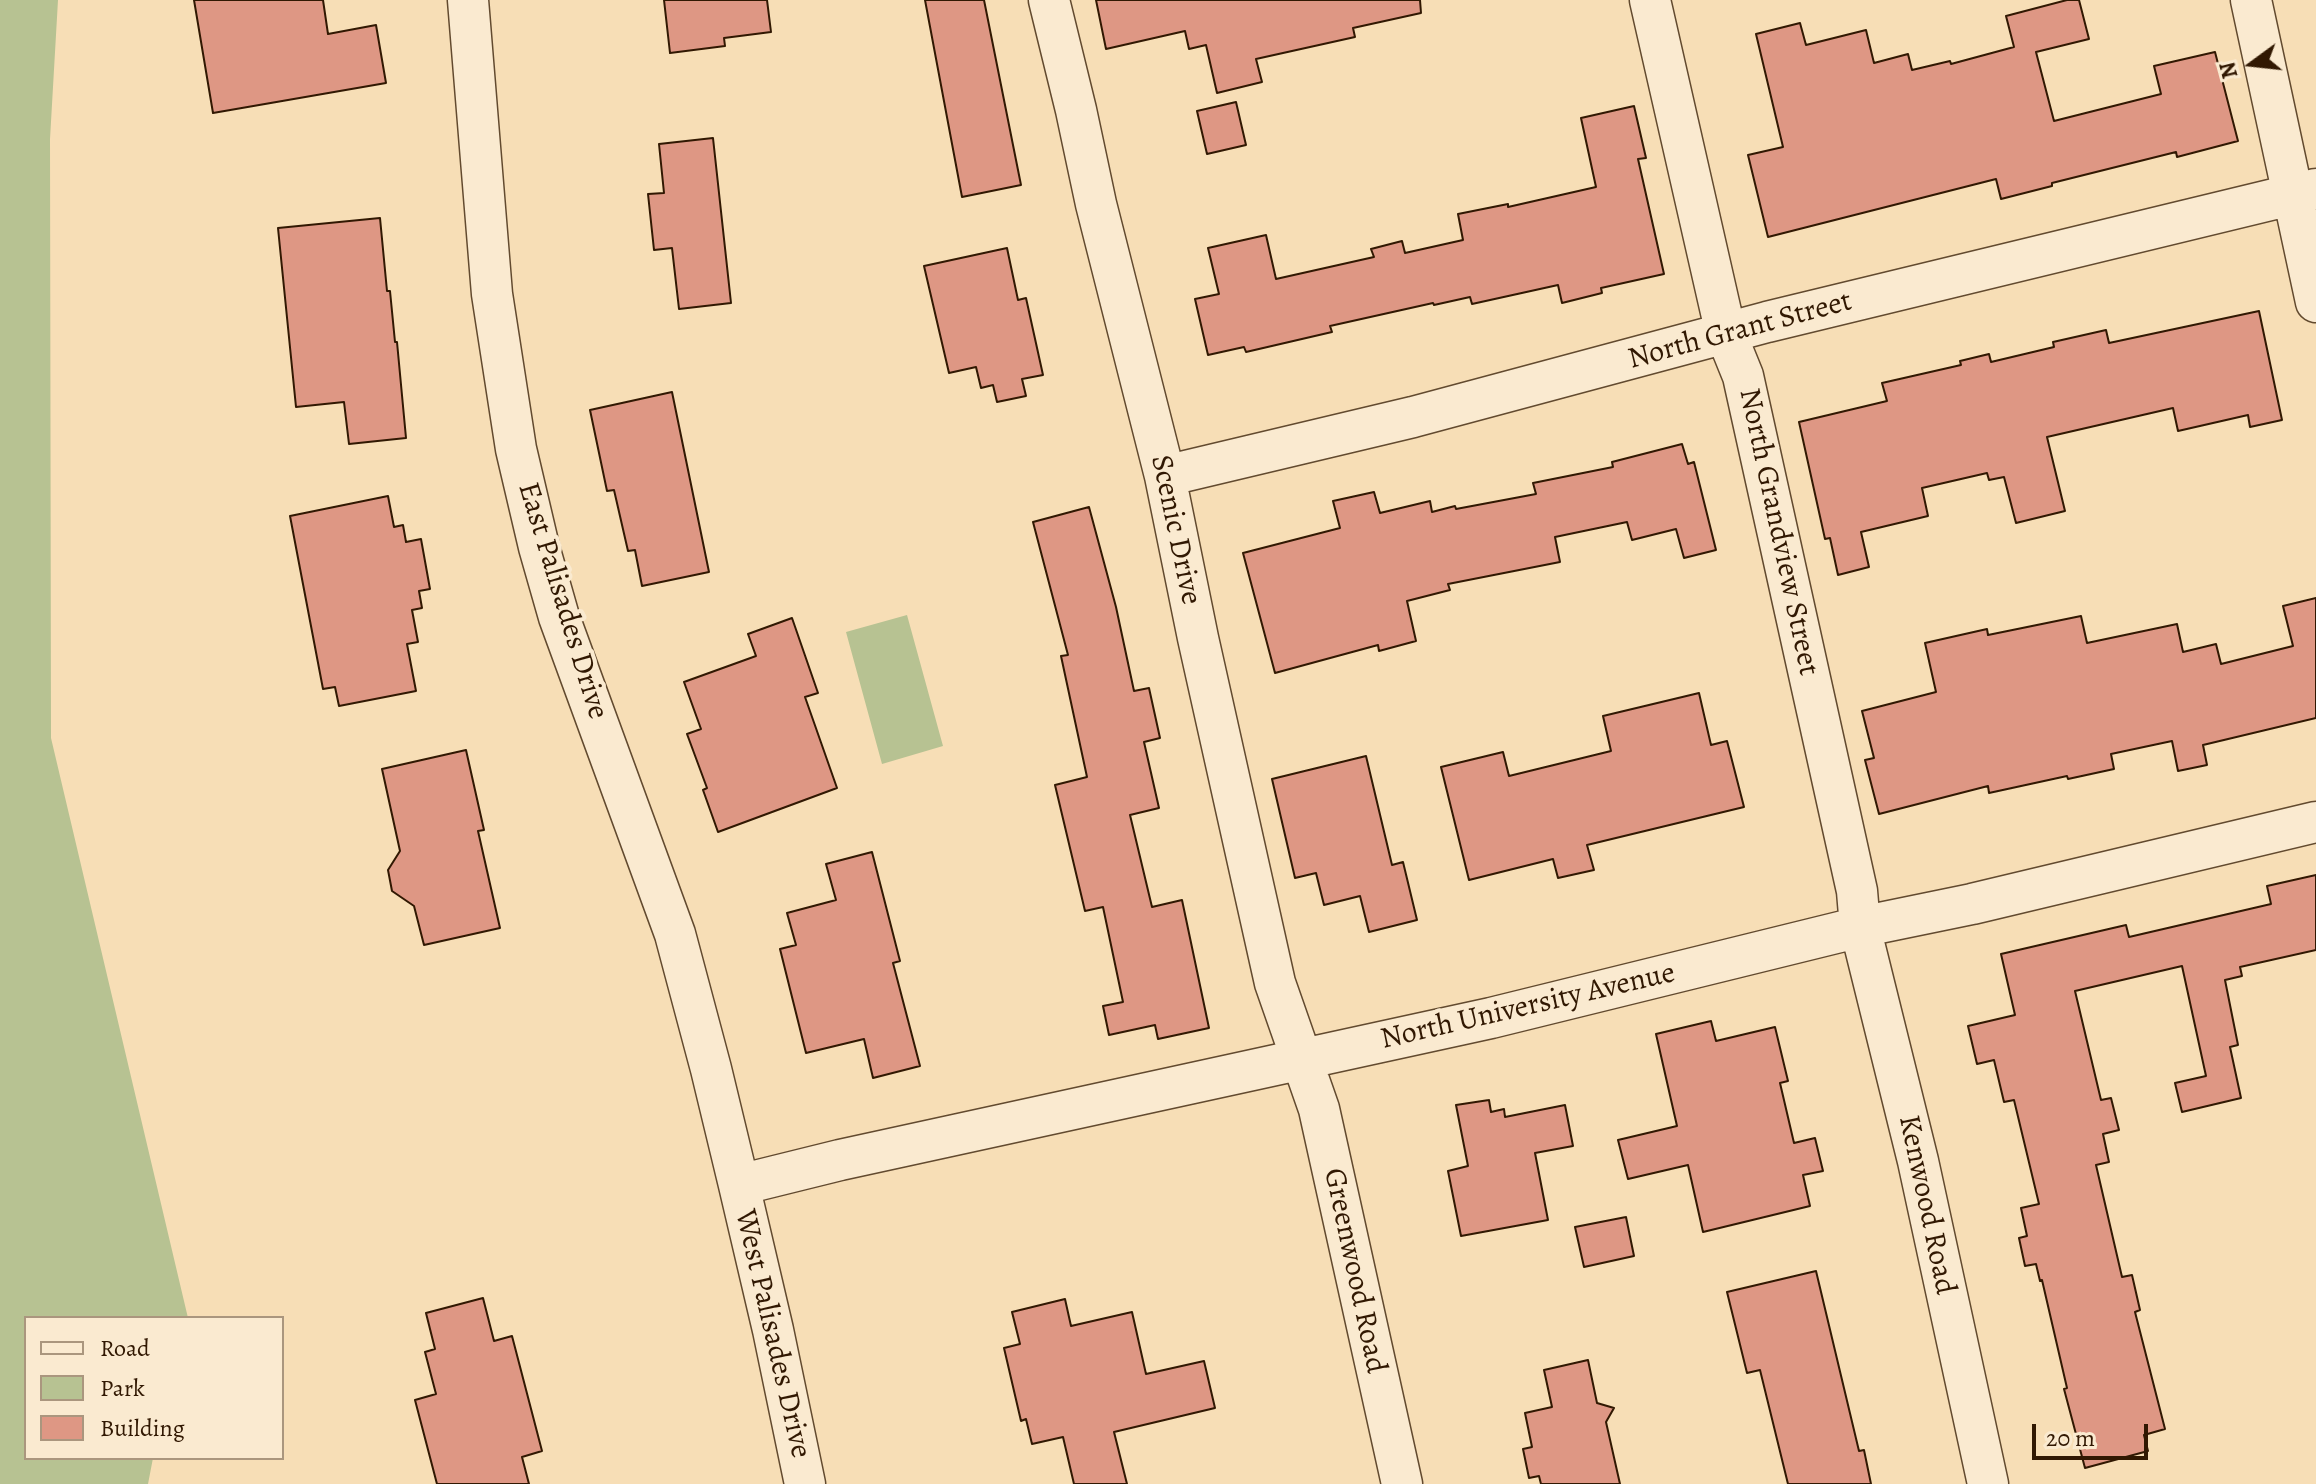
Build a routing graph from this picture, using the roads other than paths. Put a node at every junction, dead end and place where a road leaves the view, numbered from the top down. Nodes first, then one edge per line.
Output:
1 (468, 0) edge
2 (1049, 0) edge
3 (1650, 0) edge
4 (2251, 0) edge
5 (2305, 192) edge
6 (2316, 302) edge
7 (1726, 334) junction
8 (1165, 476) junction
9 (2316, 822) edge
10 (1860, 927) junction
11 (1302, 1060) junction
12 (739, 1185) junction
13 (805, 1484) edge
14 (1402, 1484) edge
15 (1988, 1484) edge

1 - 12 street, East Palisades Drive
2 - 8 street, Scenic Drive
3 - 7 street, North Grandview Street
4 - 5 street
5 - 6 street
5 - 7 street, North Grant Street
7 - 8 street, North Grant Street
7 - 10 street, North Grandview Street
8 - 11 street, Scenic Drive
9 - 10 street, North University Avenue
10 - 11 street, North University Avenue
10 - 15 street, Kenwood Road
11 - 12 street, North University Avenue
11 - 14 street, Greenwood Road
12 - 13 street, West Palisades Drive

